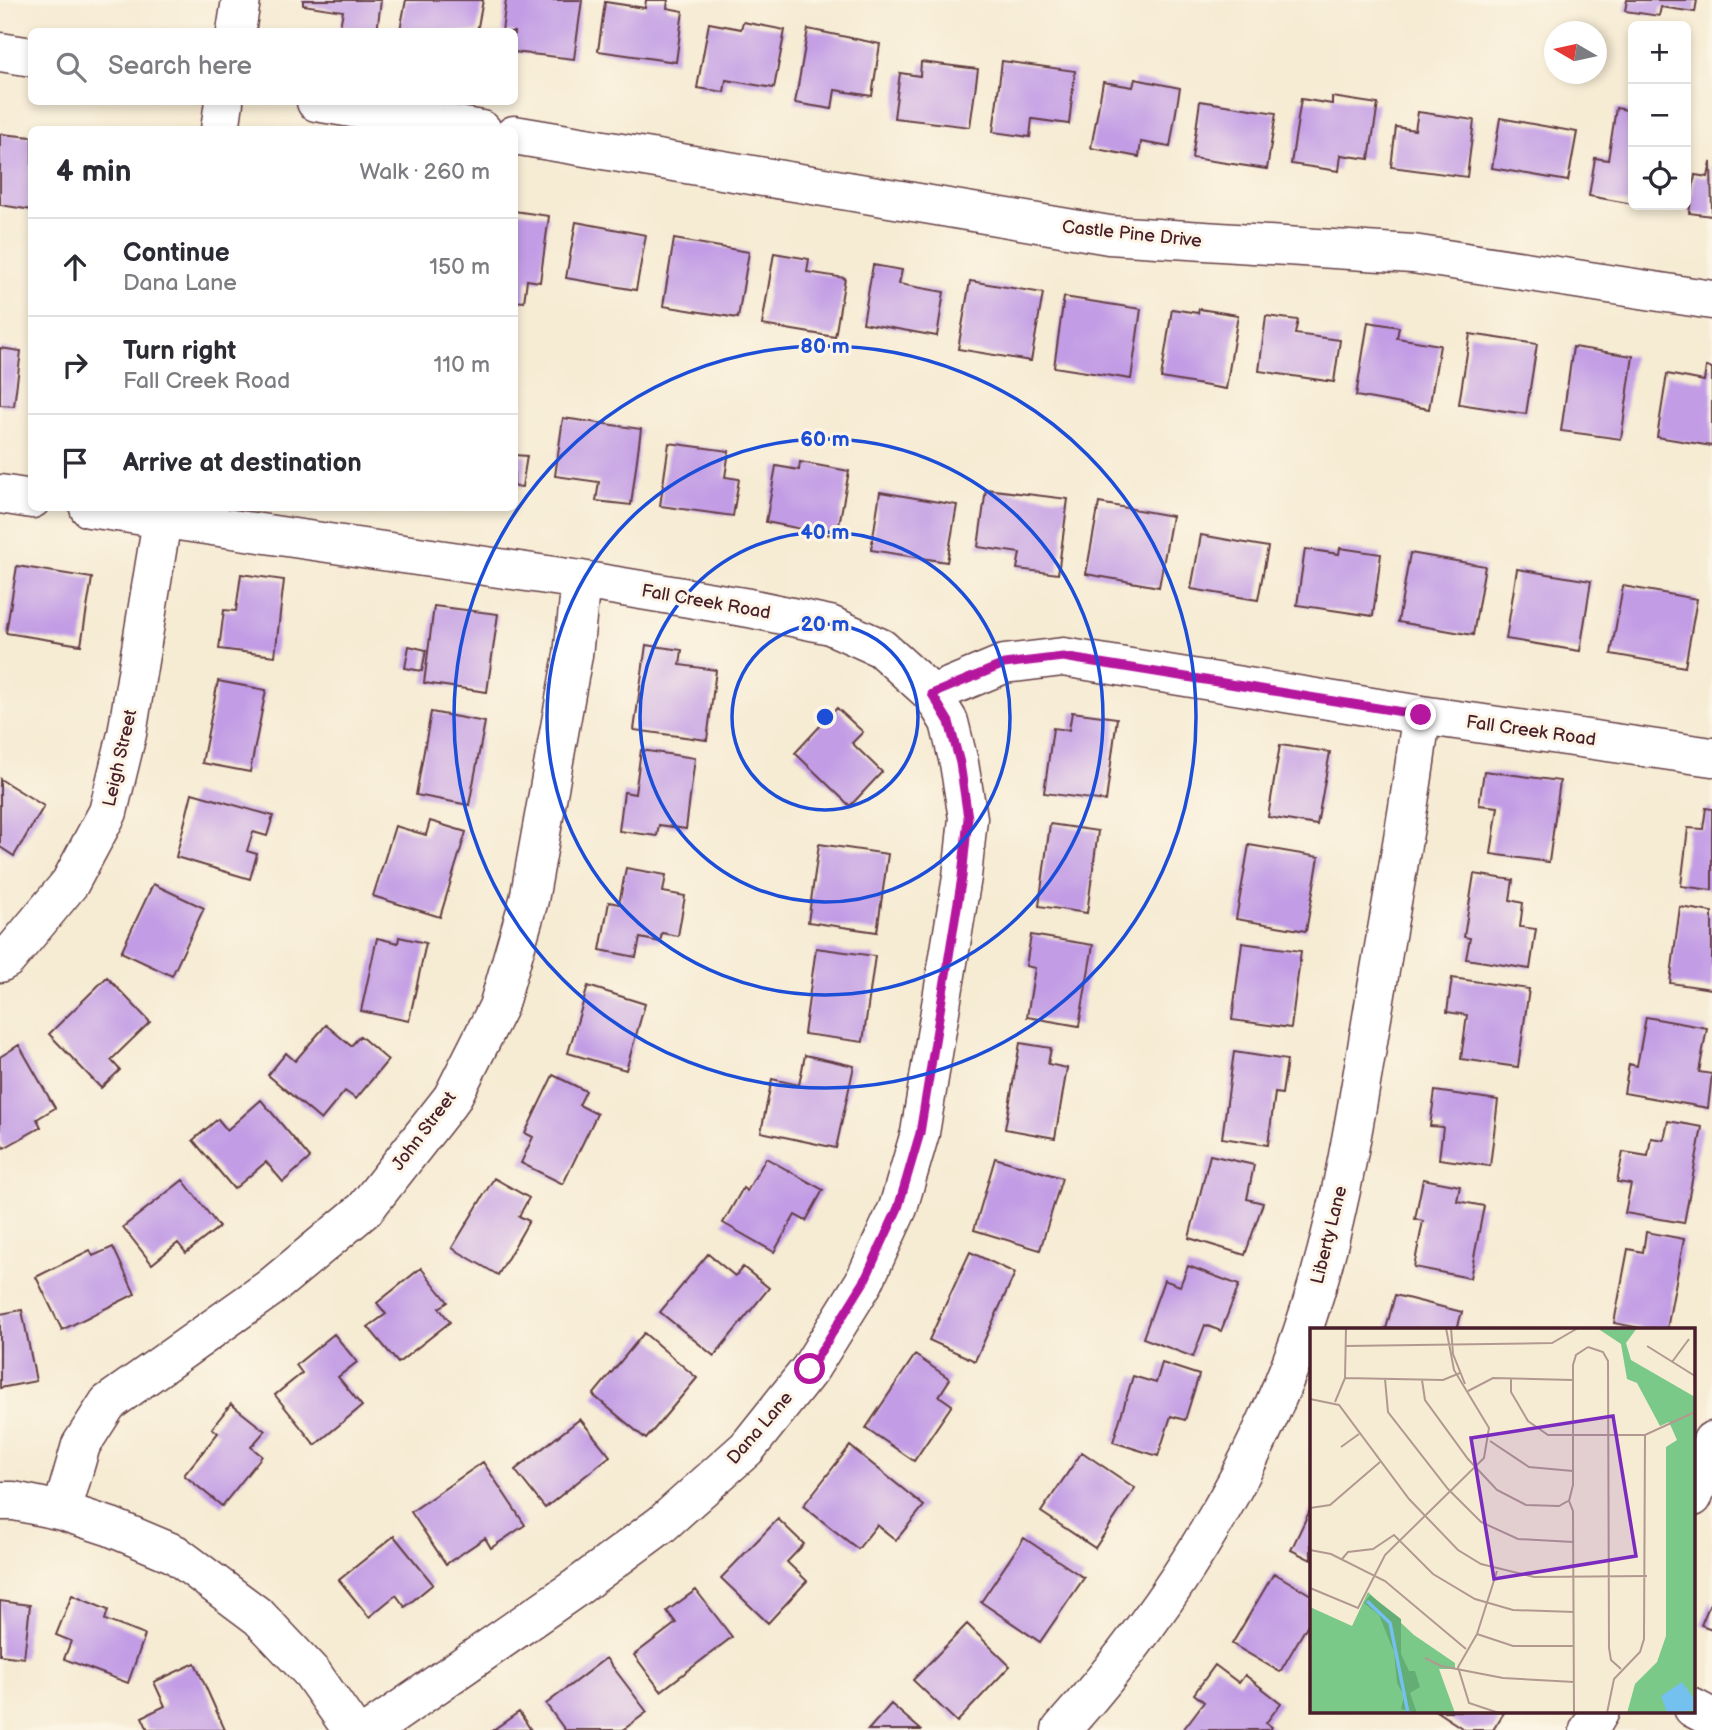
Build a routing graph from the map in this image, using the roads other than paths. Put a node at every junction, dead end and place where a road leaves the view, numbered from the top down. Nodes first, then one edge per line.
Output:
1 (242, 0) edge
2 (237, 28) edge
3 (0, 52) edge
4 (28, 56) edge
5 (224, 105) edge
6 (334, 105) edge
7 (221, 126) edge
8 (458, 126) edge
9 (518, 136) edge
10 (1712, 300) edge
11 (0, 494) edge
12 (28, 498) edge
13 (134, 511) edge
14 (164, 513) edge
15 (581, 580) junction
16 (932, 694) junction
17 (1421, 715) junction
18 (1712, 757) edge
19 (0, 963) edge
20 (1712, 1441) edge
21 (1694, 1494) edge
22 (0, 1501) edge
23 (62, 1511) junction
24 (1694, 1709) edge
25 (1599, 1712) edge
26 (1712, 1718) edge
27 (352, 1730) edge
28 (371, 1730) edge
29 (1061, 1730) edge
30 (1589, 1730) edge

1 - 2 street
3 - 4 street
5 - 7 street
6 - 8 street
9 - 10 street, Castle Pine Drive
11 - 12 street
13 - 14 street, Fall Creek Road
14 - 15 street, Fall Creek Road
14 - 19 street, Leigh Street
15 - 16 street, Fall Creek Road
15 - 23 street, John Street
16 - 17 street, Fall Creek Road
16 - 28 street, Dana Lane
17 - 18 street, Fall Creek Road
17 - 29 street, Liberty Lane
20 - 21 street
22 - 23 street
23 - 27 street
24 - 26 street
25 - 30 street

